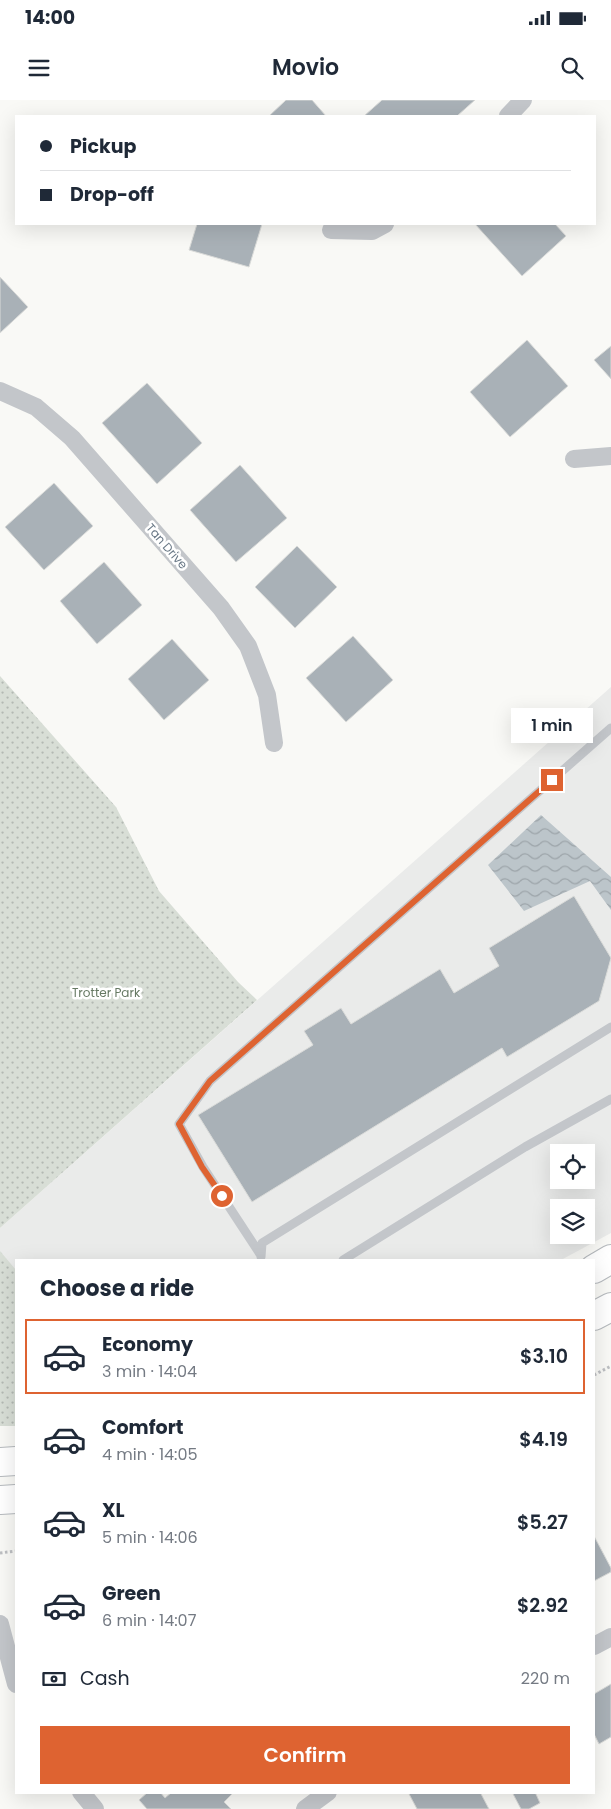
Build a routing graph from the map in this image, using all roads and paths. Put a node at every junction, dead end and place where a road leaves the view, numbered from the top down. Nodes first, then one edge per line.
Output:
1 (523, 100) edge
2 (509, 115) edge
3 (383, 225) edge
4 (331, 230) dead end
5 (0, 391) edge
6 (611, 456) edge
7 (574, 459) dead end
8 (611, 728) edge
9 (274, 743) dead end
10 (611, 1027) edge
11 (611, 1099) edge
12 (261, 1257) edge
13 (345, 1259) edge
14 (611, 1260) edge
15 (595, 1268) edge
16 (611, 1307) edge
17 (595, 1315) edge
18 (611, 1366) edge
19 (595, 1374) edge
20 (15, 1461) edge
21 (0, 1462) edge
22 (15, 1499) edge
23 (0, 1500) edge
24 (15, 1551) edge
25 (0, 1552) edge
26 (0, 1624) edge
27 (611, 1637) edge
28 (595, 1645) edge
29 (15, 1680) edge
30 (83, 1794) edge
31 (325, 1794) edge
32 (95, 1809) edge
33 (305, 1809) edge

1 - 2 street
3 - 4 street
5 - 9 street, Tan Drive
6 - 7 street
8 - 12 lane
10 - 12 lane
11 - 13 lane
14 - 15 main road
16 - 17 main road
18 - 19 path
20 - 21 main road
22 - 23 main road
24 - 25 path
26 - 29 street
27 - 28 street
30 - 32 street
31 - 33 street

